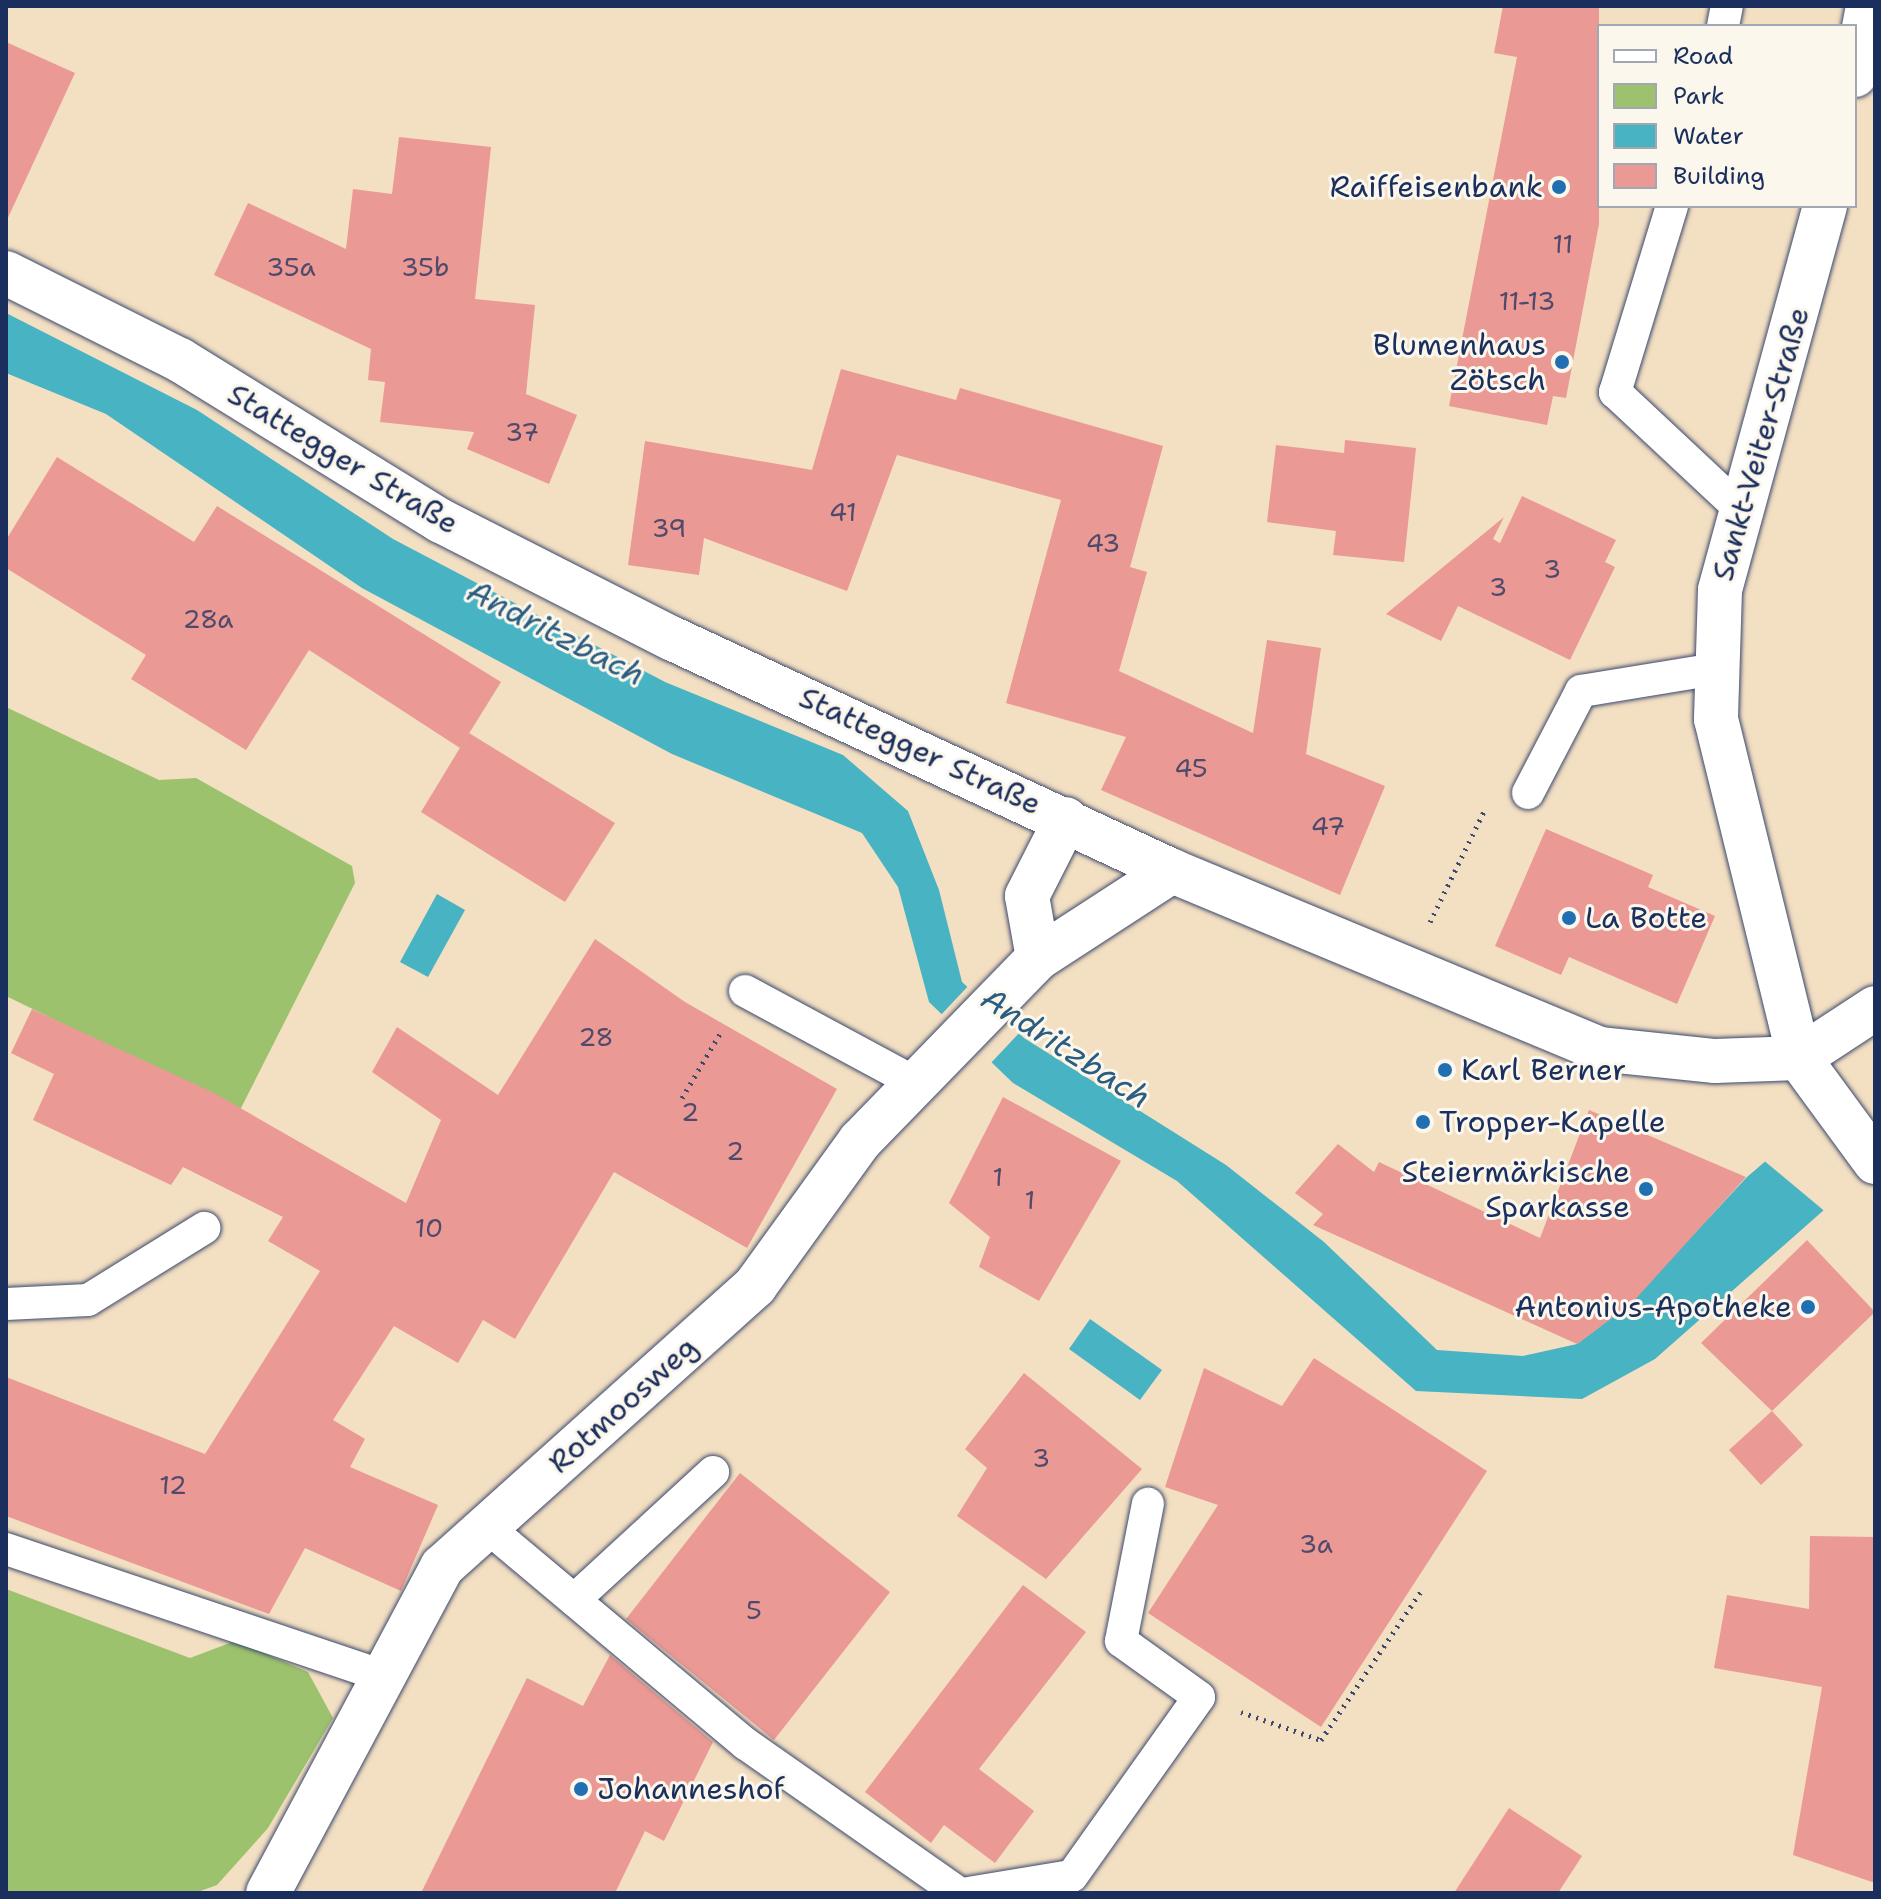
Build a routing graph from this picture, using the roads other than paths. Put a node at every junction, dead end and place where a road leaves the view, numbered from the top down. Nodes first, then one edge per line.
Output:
1 (1868, 6) edge
2 (1857, 64) edge
3 (1671, 208) edge
4 (1824, 208) edge
5 (6, 273) edge
6 (1739, 508) junction
7 (1715, 669) junction
8 (1528, 793) dead end
9 (1066, 819) junction
10 (1172, 871) junction
11 (1038, 958) junction
12 (745, 991) road end
13 (1875, 1008) edge
14 (1799, 1058) junction
15 (926, 1070) junction
16 (1875, 1162) edge
17 (204, 1228) dead end
18 (6, 1304) edge
19 (713, 1472) dead end
20 (1148, 1504) dead end
21 (487, 1527) junction
22 (6, 1549) edge
23 (574, 1600) junction
24 (383, 1676) junction
25 (268, 1893) edge
26 (959, 1893) edge
27 (969, 1893) edge

1 - 2 street
3 - 6 lane
4 - 6 street, Sankt-Veiter-Straße
5 - 9 street, Stattegger Straße
6 - 7 street, Sankt-Veiter-Straße
7 - 8 lane
7 - 14 street, Sankt-Veiter-Straße
9 - 10 street, Stattegger Straße
9 - 11 street
10 - 11 street, Rotmoosweg
10 - 14 street, Stattegger Straße
11 - 15 street, Rotmoosweg
12 - 15 lane
13 - 14 street
14 - 16 street
15 - 21 street, Rotmoosweg
17 - 18 lane
19 - 23 lane
20 - 27 lane
21 - 23 lane
21 - 24 street, Rotmoosweg
22 - 24 lane
23 - 26 lane
24 - 25 street, Rotmoosweg

